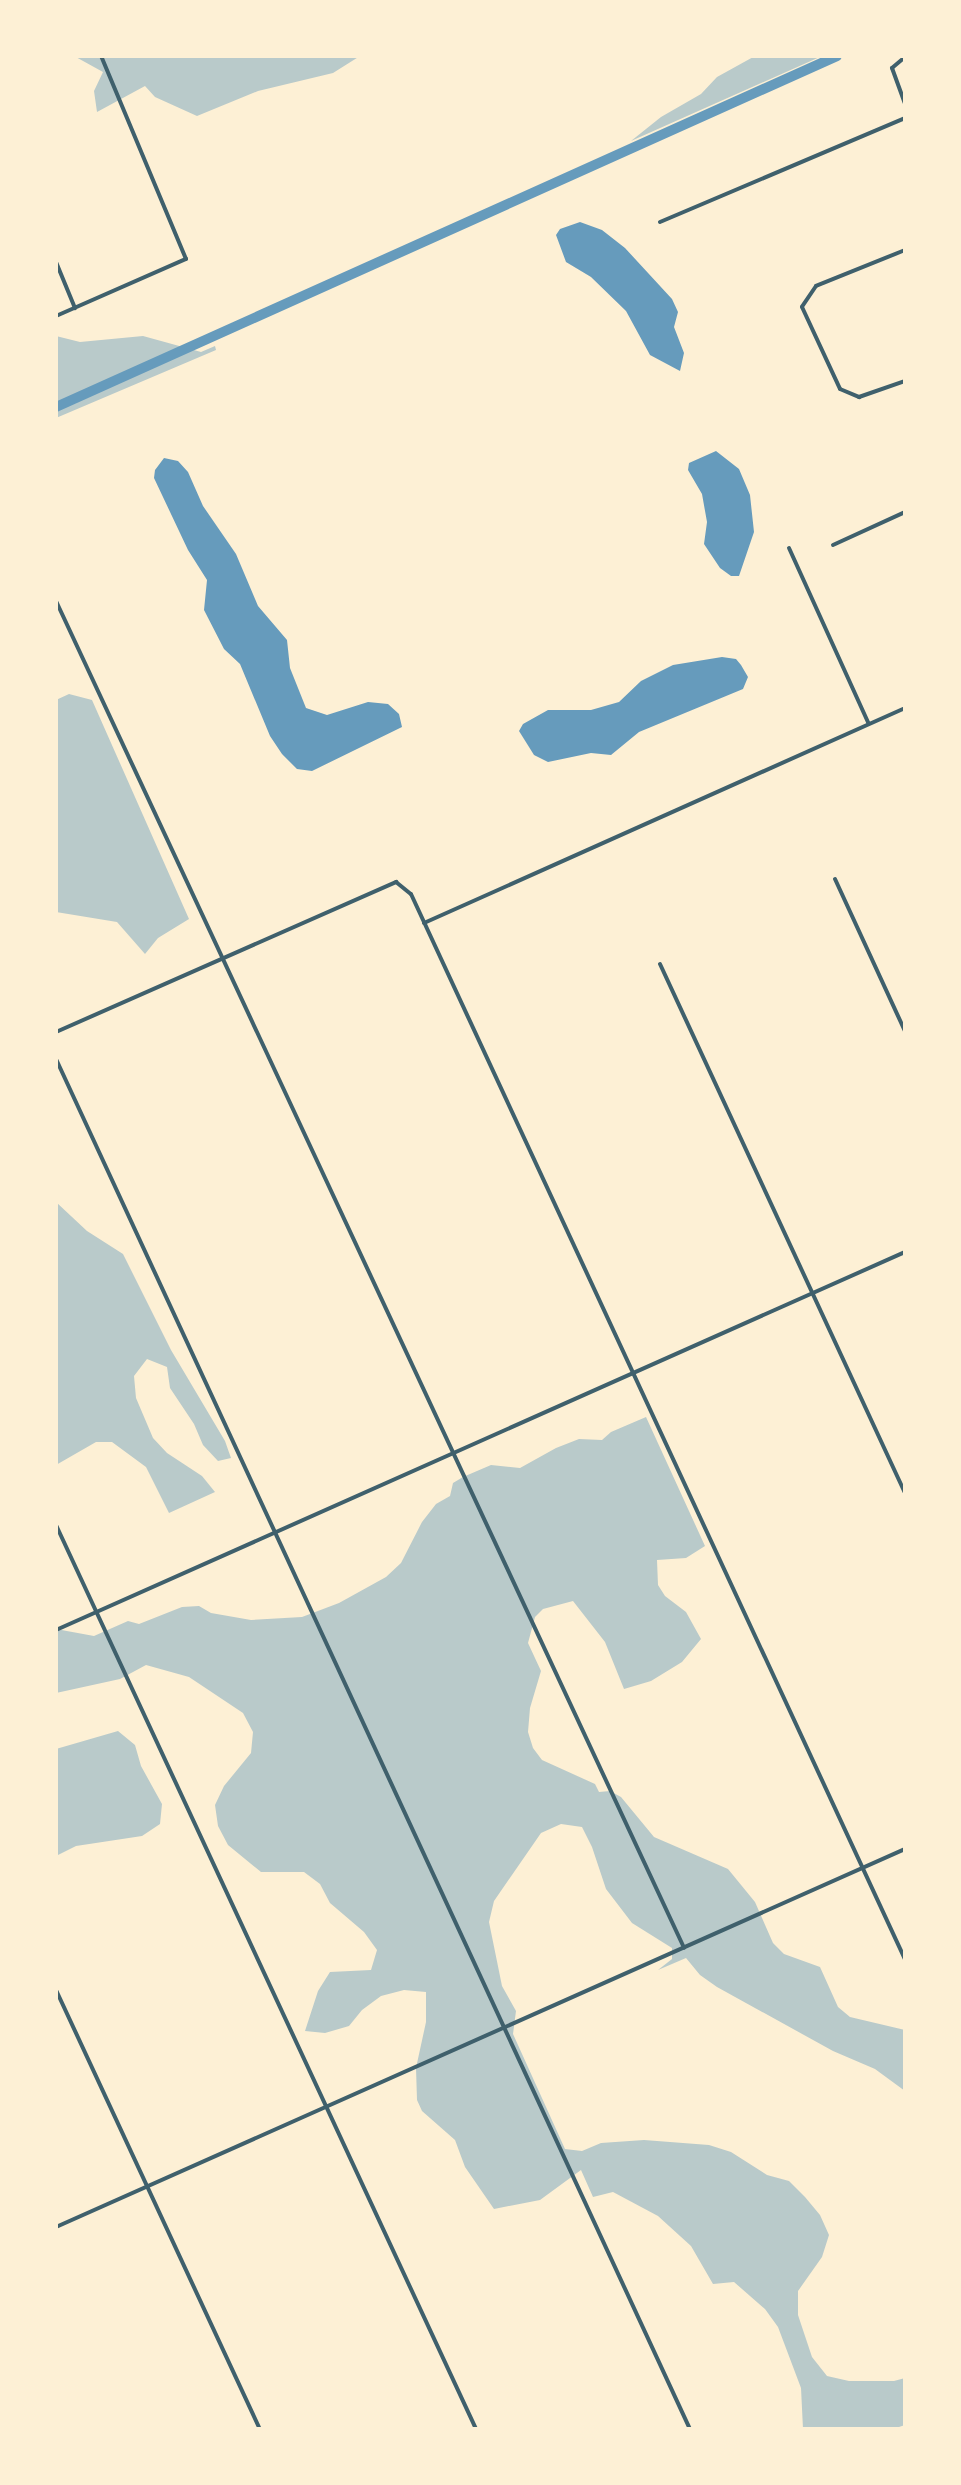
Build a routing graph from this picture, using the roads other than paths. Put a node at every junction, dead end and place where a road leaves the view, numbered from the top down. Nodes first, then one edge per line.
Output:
1 (101, 56) edge
2 (905, 57) edge
3 (905, 103) edge
4 (905, 118) edge
5 (660, 222) dead end
6 (905, 250) edge
7 (56, 262) edge
8 (75, 308) junction
9 (56, 316) edge
10 (905, 381) edge
11 (905, 512) edge
12 (833, 545) dead end
13 (789, 548) dead end
14 (56, 601) edge
15 (905, 708) edge
16 (869, 724) junction
17 (835, 879) dead end
18 (424, 923) junction
19 (225, 957) junction
20 (660, 964) dead end
21 (905, 1031) edge
22 (56, 1032) edge
23 (56, 1059) edge
24 (905, 1252) edge
25 (812, 1294) junction
26 (633, 1373) junction
27 (454, 1453) junction
28 (905, 1493) edge
29 (56, 1525) edge
30 (275, 1532) junction
31 (96, 1612) junction
32 (56, 1630) edge
33 (905, 1849) edge
34 (863, 1867) junction
35 (684, 1948) junction
36 (905, 1959) edge
37 (56, 1990) edge
38 (504, 2027) junction
39 (326, 2107) junction
40 (147, 2186) junction
41 (56, 2227) edge
42 (260, 2429) edge
43 (476, 2429) edge
44 (690, 2429) edge

1 - 8 street
2 - 3 street
4 - 5 street
6 - 10 street
7 - 8 street
8 - 9 street
11 - 12 street
13 - 16 street
14 - 19 street
15 - 16 street
16 - 18 street
17 - 21 street
18 - 19 street
18 - 26 street
19 - 22 street
19 - 27 street
20 - 25 street
23 - 30 street
24 - 25 street
25 - 26 street
25 - 28 street
26 - 27 street
26 - 34 street
27 - 30 street
27 - 35 street
29 - 31 street
30 - 31 street
30 - 38 street
31 - 32 street
31 - 39 street
33 - 34 street
34 - 35 street
34 - 36 street
35 - 38 street
37 - 40 street
38 - 39 street
38 - 44 street
39 - 40 street
39 - 43 street
40 - 41 street
40 - 42 street

